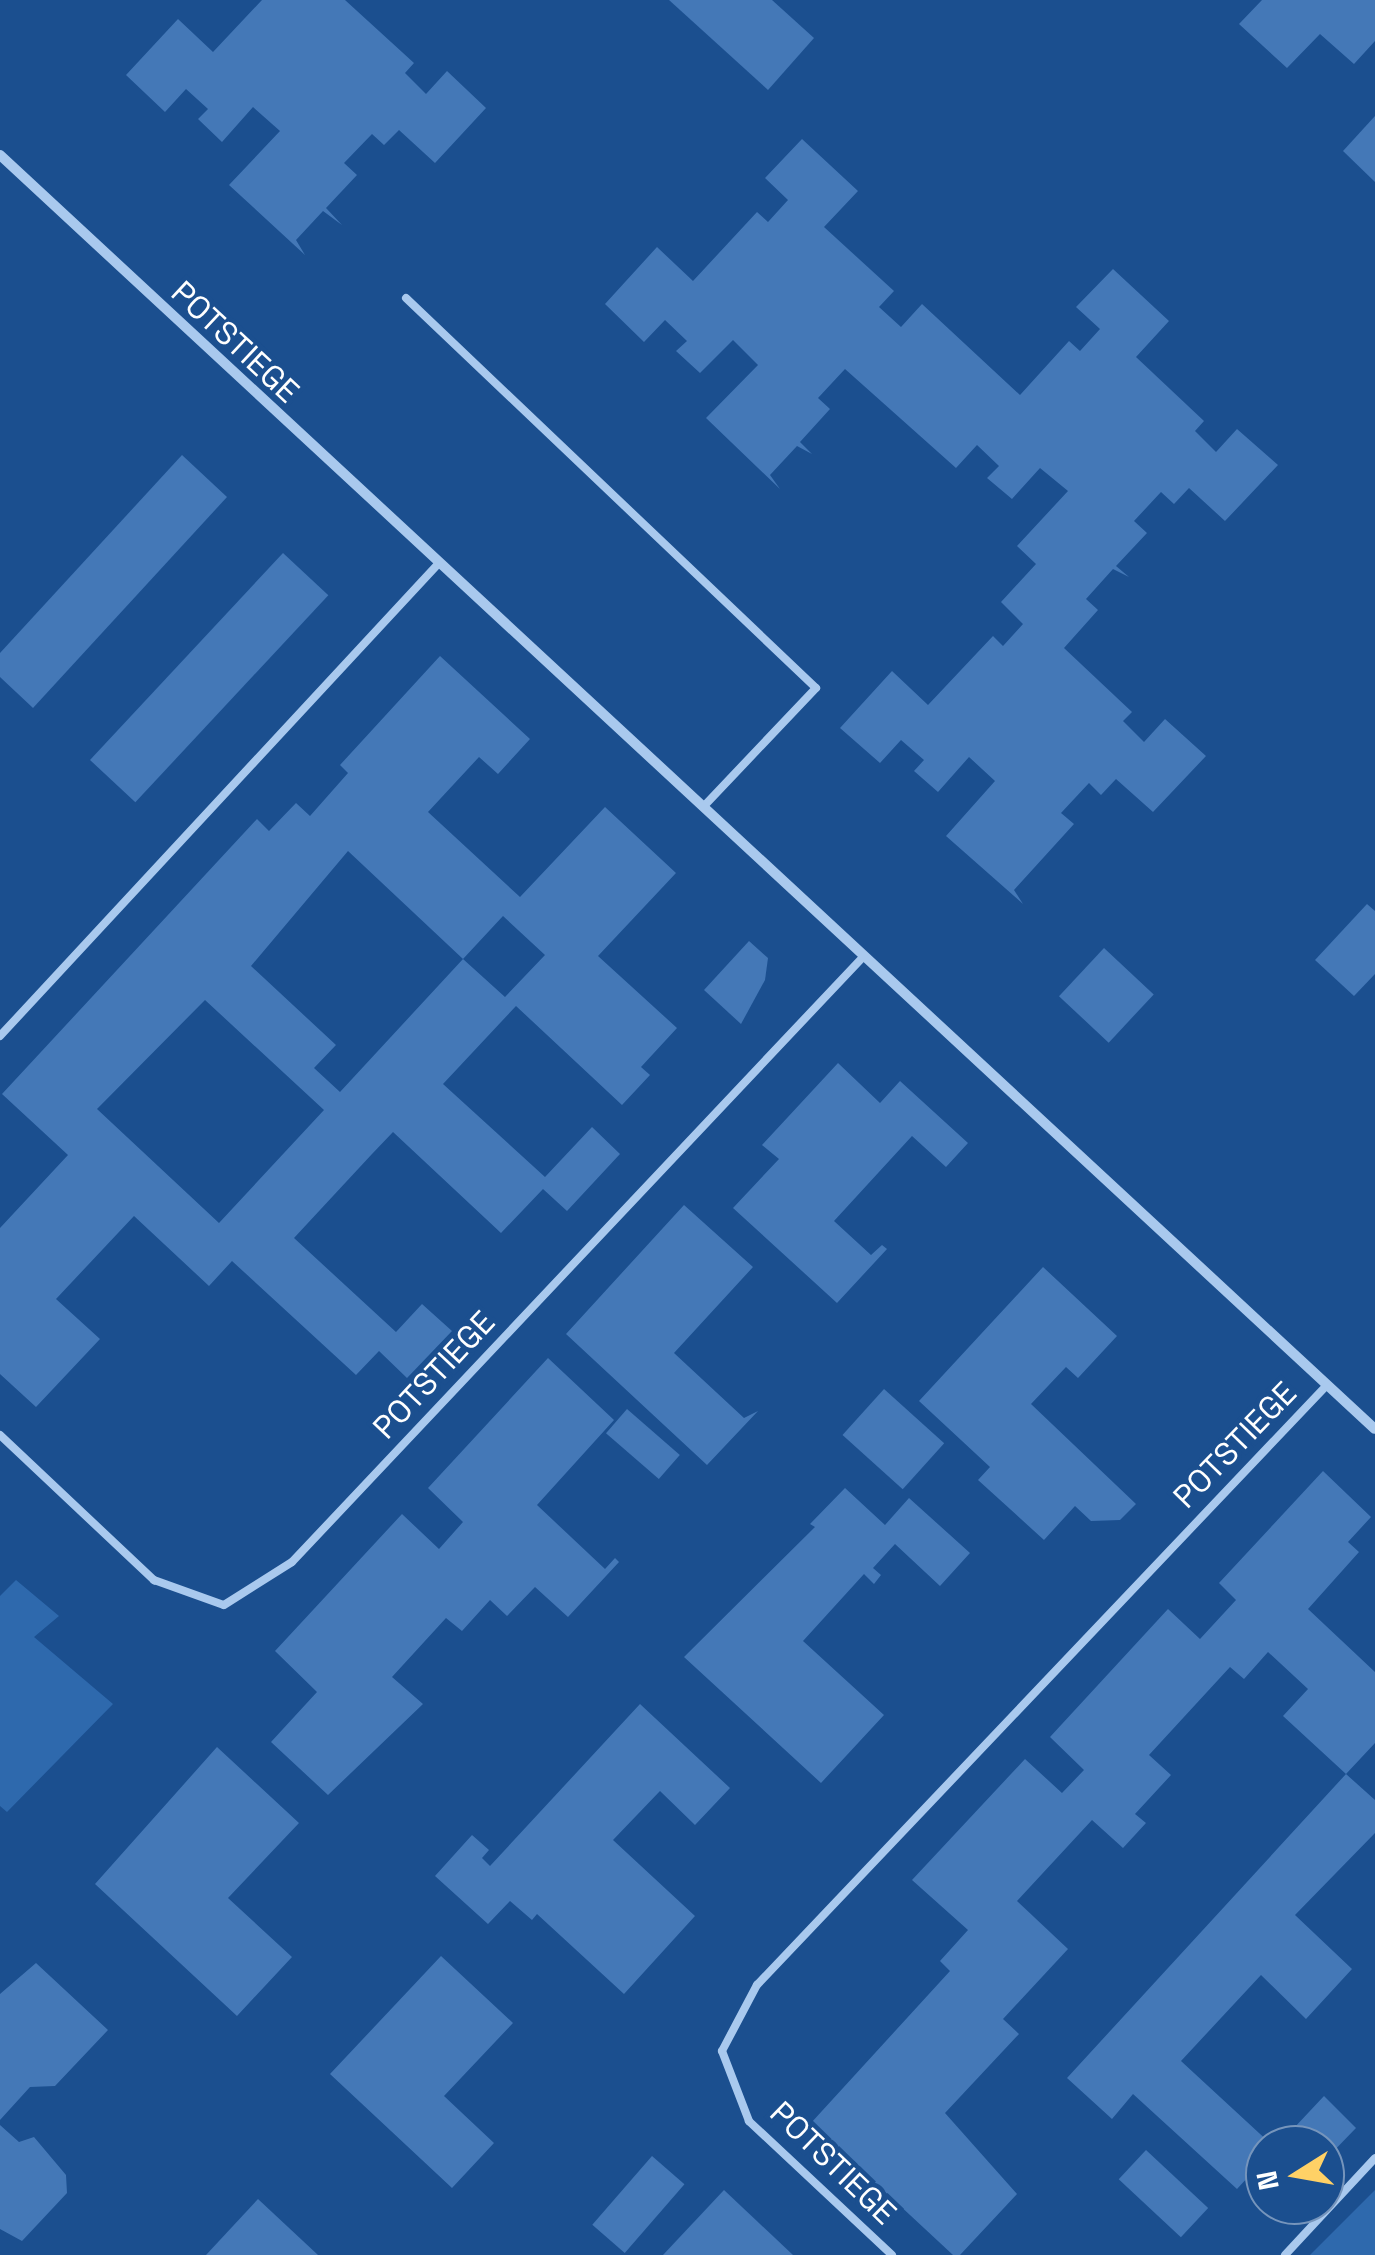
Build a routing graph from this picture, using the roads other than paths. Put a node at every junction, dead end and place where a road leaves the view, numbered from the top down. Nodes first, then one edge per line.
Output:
1 (0, 155) edge
2 (406, 298) dead end
3 (438, 564) junction
4 (702, 807) junction
5 (863, 957) junction
6 (0, 1036) edge
7 (1326, 1385) junction
8 (1375, 1429) edge
9 (0, 1435) edge
10 (1375, 2158) edge
11 (892, 2255) edge
12 (1285, 2255) edge

1 - 3 street, POTSTIEGE
2 - 4 lane
3 - 4 street, POTSTIEGE
3 - 6 lane
4 - 5 street, POTSTIEGE
5 - 7 street, POTSTIEGE
5 - 9 lane, POTSTIEGE
7 - 8 street, POTSTIEGE
7 - 11 lane, POTSTIEGE
10 - 12 lane

